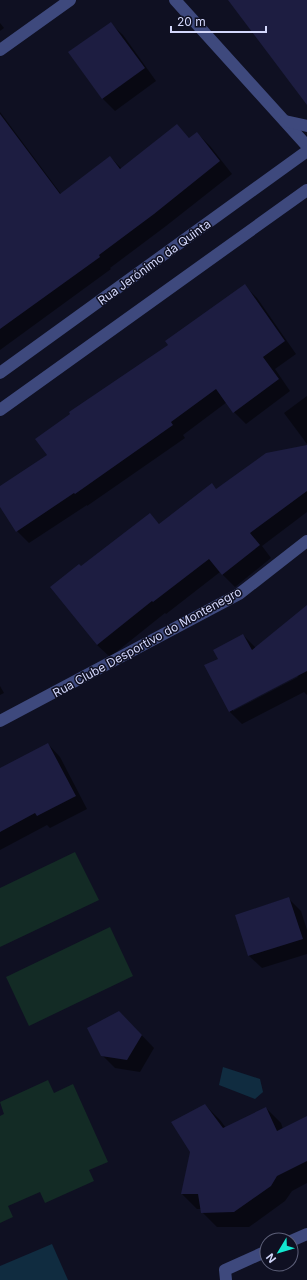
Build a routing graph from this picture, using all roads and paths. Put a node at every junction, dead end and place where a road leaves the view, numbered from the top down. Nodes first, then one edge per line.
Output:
1 (70, 0) edge
2 (175, 0) edge
3 (0, 50) edge
4 (285, 121) junction
5 (307, 126) edge
6 (307, 146) edge
7 (307, 150) edge
8 (307, 190) edge
9 (0, 373) edge
10 (0, 410) edge
11 (307, 541) edge
12 (0, 721) edge
13 (259, 1256) edge
14 (225, 1275) edge

1 - 3 street
2 - 4 street
4 - 5 street
4 - 6 street
7 - 9 street, Rua Jerónimo da Quinta
8 - 10 street
11 - 12 street, Rua Clube Desportivo do Montenegro
13 - 14 street

